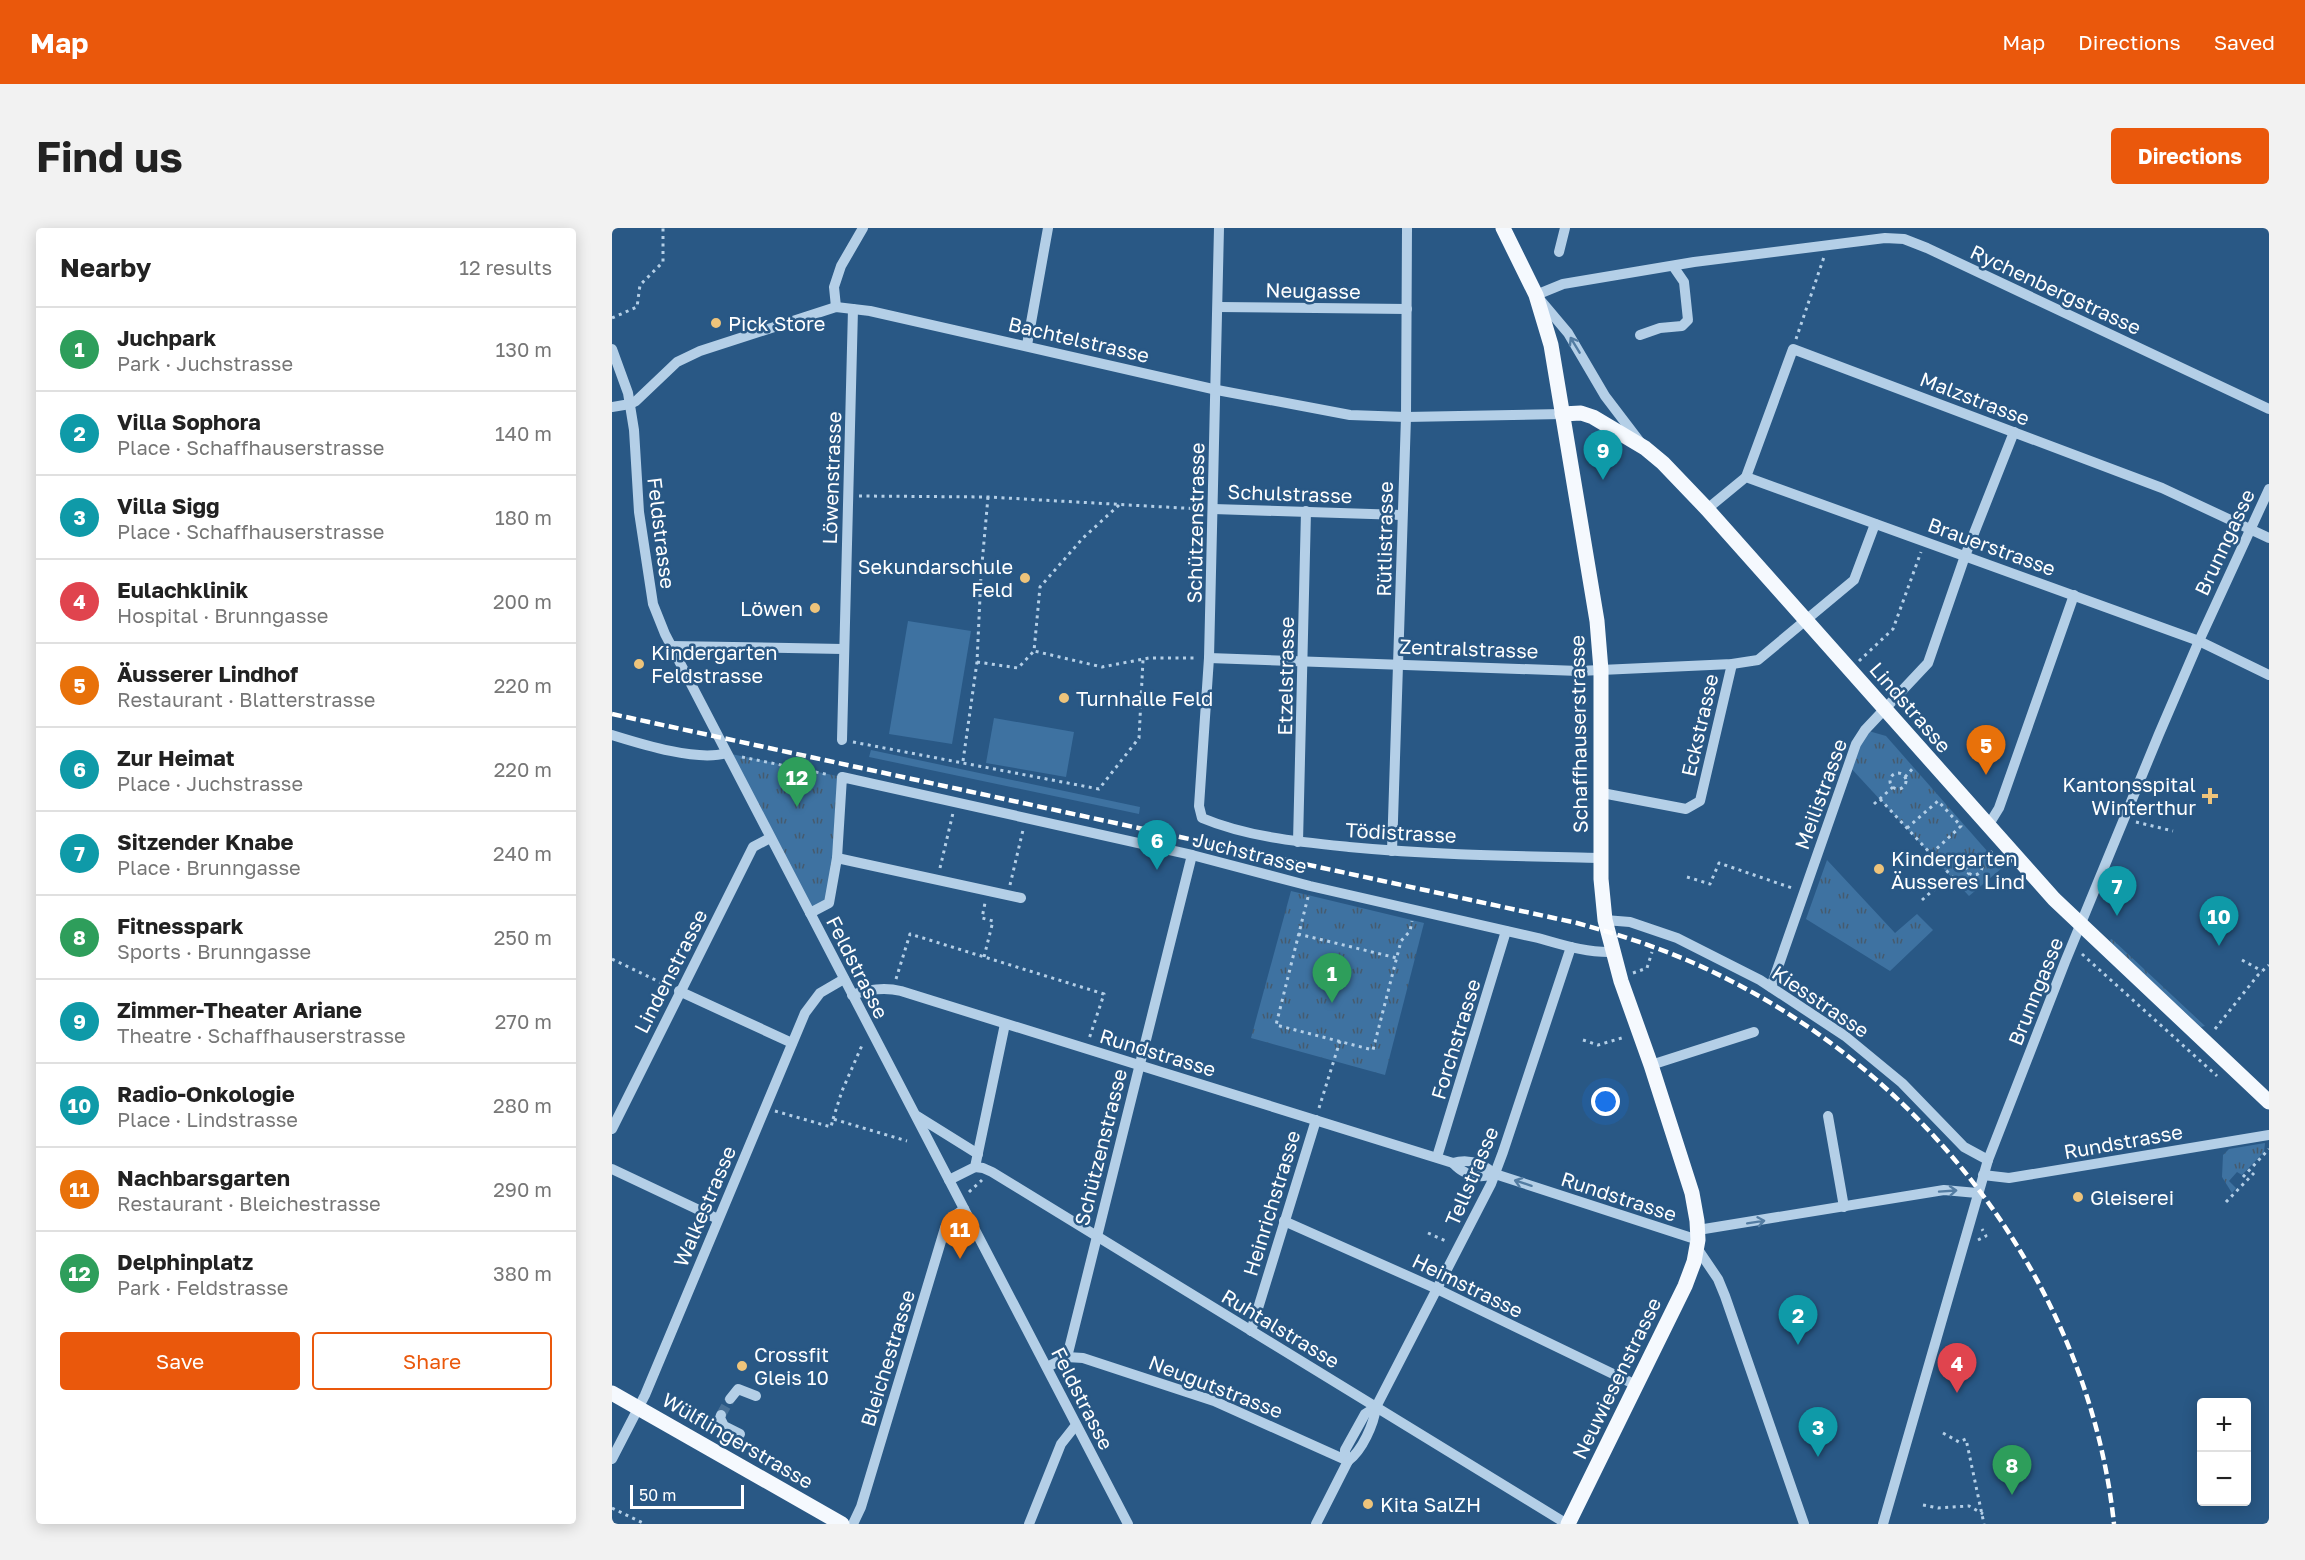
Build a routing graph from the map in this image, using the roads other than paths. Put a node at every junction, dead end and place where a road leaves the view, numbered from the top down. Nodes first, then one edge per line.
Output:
1 (863, 228) edge
2 (1048, 228) edge
3 (1219, 228) edge
4 (1407, 228) edge
5 (1503, 228) edge
6 (1565, 228) edge
7 (1559, 252) dead end
8 (1674, 266) junction
9 (1536, 295) junction
10 (836, 307) junction
11 (1219, 307) junction
12 (853, 309) junction
13 (1407, 309) junction
14 (1640, 334) dead end
15 (1027, 345) junction
16 (612, 349) edge
17 (1217, 390) junction
18 (630, 404) junction
19 (612, 407) edge
20 (2269, 409) edge
21 (1562, 414) junction
22 (1406, 417) junction
23 (2014, 432) junction
24 (1645, 448) junction
25 (1746, 477) junction
26 (2269, 489) edge
27 (1213, 509) junction
28 (1707, 509) junction
29 (1306, 511) junction
30 (1402, 515) junction
31 (1875, 524) junction
32 (2250, 529) junction
33 (2269, 538) edge
34 (1965, 556) junction
35 (2074, 595) junction
36 (1806, 621) junction
37 (2199, 641) junction
38 (671, 646) junction
39 (843, 649) junction
40 (1209, 658) junction
41 (1303, 661) junction
42 (1399, 664) junction
43 (1732, 664) junction
44 (1601, 670) junction
45 (2269, 675) edge
46 (1885, 709) junction
47 (613, 736) edge
48 (843, 740) road end
49 (612, 748) edge
50 (726, 753) junction
51 (1602, 794) junction
52 (1202, 818) joint
53 (1988, 826) junction
54 (770, 838) junction
55 (1298, 842) junction
56 (1392, 851) junction
57 (1192, 855) junction
58 (837, 858) junction
59 (1601, 858) junction
60 (1021, 898) dead end
61 (810, 913) junction
62 (1605, 920) junction
63 (2080, 925) junction
64 (1506, 931) junction
65 (1571, 947) junction
66 (1613, 952) junction
67 (843, 979) junction
68 (1771, 987) junction
69 (680, 991) junction
70 (852, 995) junction
71 (1005, 1024) junction
72 (1754, 1032) dead end
73 (792, 1043) junction
74 (1139, 1065) junction
75 (1651, 1065) junction
76 (2269, 1102) edge
77 (916, 1116) junction
78 (1828, 1116) dead end
79 (1316, 1120) junction
80 (612, 1129) edge
81 (2269, 1135) edge
82 (978, 1154) junction
83 (1437, 1158) junction
84 (1988, 1160) junction
85 (975, 1167) junction
86 (612, 1169) edge
87 (1495, 1174) junction
88 (1983, 1175) junction
89 (949, 1180) junction
90 (1977, 1193) junction
91 (1844, 1207) junction
92 (964, 1209) junction
93 (718, 1220) junction
94 (1284, 1221) junction
95 (1097, 1236) junction
96 (1698, 1240) junction
97 (1437, 1288) junction
98 (1251, 1330) junction
99 (1067, 1357) junction
100 (1047, 1367) junction
101 (1636, 1385) junction
102 (612, 1393) edge
103 (756, 1396) dead end
104 (730, 1399) dead end
105 (639, 1407) junction
106 (1376, 1407) junction
107 (722, 1415) dead end
108 (1076, 1425) junction
109 (740, 1434) dead end
110 (612, 1459) edge
111 (1348, 1461) junction
112 (836, 1522) edge
113 (853, 1524) edge
114 (1029, 1524) edge
115 (1128, 1524) edge
116 (1316, 1524) edge
117 (1567, 1524) edge
118 (1804, 1524) edge
119 (1883, 1524) edge

1 - 10 street
2 - 15 street
3 - 11 street, Schützenstrasse
4 - 13 street, Rütlistrasse
5 - 9 main road, Schaffhauserstrasse
6 - 7 street
8 - 9 street, Rychenbergstrasse
8 - 14 street
8 - 20 street, Rychenbergstrasse
9 - 21 main road, Schaffhauserstrasse
24 -> 9 street
10 - 12 street, Bachtelstrasse
10 - 18 street, Bachtelstrasse
11 - 13 street, Neugasse
11 - 17 street, Schützenstrasse
12 - 15 street, Bachtelstrasse
12 - 39 street, Löwenstrasse
13 - 22 street, Rütlistrasse
15 - 17 street, Bachtelstrasse
16 - 18 street, Feldstrasse
17 - 22 street, Bachtelstrasse
17 - 27 street, Schützenstrasse
18 - 19 street, Bachtelstrasse
18 - 38 street, Feldstrasse
21 - 22 street, Bachtelstrasse
21 - 24 main road, Lindstrasse
21 - 44 main road, Schaffhauserstrasse
22 - 30 street, Rütlistrasse
23 - 25 street, Malzstrasse
23 - 32 street, Malzstrasse
23 - 34 street, Meilistrasse
24 - 28 main road, Lindstrasse
25 - 28 street
25 - 31 street, Brauerstrasse
26 - 32 street, Brunngasse
27 - 29 street, Schulstrasse
27 - 40 street, Schützenstrasse
28 - 36 main road, Lindstrasse
29 - 30 street, Schulstrasse
29 - 41 street, Etzelstrasse
30 - 42 street, Rütlistrasse
31 - 34 street, Brauerstrasse
31 - 36 street, Zentralstrasse
32 - 33 street, Malzstrasse
32 - 37 street, Brunngasse
34 - 35 street, Brauerstrasse
34 - 46 street, Meilistrasse
35 - 37 street, Brauerstrasse
35 - 53 street
36 - 43 street, Zentralstrasse
36 - 46 main road, Lindstrasse
37 - 45 street, Brauerstrasse
37 - 63 street, Brunngasse
38 - 39 street
38 - 50 street, Feldstrasse
39 - 48 street, Löwenstrasse
40 - 41 street, Zentralstrasse
40 - 52 street, Schützenstrasse
41 - 42 street, Zentralstrasse
41 - 55 street, Etzelstrasse
42 - 44 street, Zentralstrasse
42 - 56 street, Rütlistrasse
43 - 44 street, Zentralstrasse
43 - 51 street, Eckstrasse
44 - 51 main road, Schaffhauserstrasse
46 - 53 main road, Lindstrasse
46 - 68 street, Meilistrasse
47 - 49 street
47 - 50 street
50 - 54 street, Feldstrasse
51 - 59 main road, Schaffhauserstrasse
52 - 55 street, Tödistrasse
53 - 63 main road, Lindstrasse
54 - 61 street, Feldstrasse
54 - 69 street, Lindenstrasse
55 - 56 street, Tödistrasse
56 - 59 street, Tödistrasse
57 - 58 street, Juchstrasse
57 - 64 street, Juchstrasse
57 - 74 street, Schützenstrasse
58 - 60 street
58 - 61 street
59 - 62 main road, Schaffhauserstrasse
61 - 67 street, Feldstrasse
62 - 66 main road, Schaffhauserstrasse
62 - 68 street, Kiesstrasse
63 - 76 main road, Lindstrasse
63 - 84 street, Brunngasse
64 - 65 street, Juchstrasse
64 - 83 street, Forchstrasse
65 - 66 street, Juchstrasse
65 - 87 street, Tellstrasse
66 - 75 main road, Schaffhauserstrasse
67 - 70 street, Feldstrasse
67 - 73 street, Walkestrasse
68 - 84 street, Kiesstrasse
69 - 73 street
69 - 80 street, Lindenstrasse
70 - 71 street, Rundstrasse
70 - 77 street, Feldstrasse
71 - 74 street, Rundstrasse
71 - 82 street
72 - 75 street
73 - 93 street, Walkestrasse
74 - 79 street, Rundstrasse
74 - 95 street, Schützenstrasse
75 - 96 main road, Schaffhauserstrasse
77 - 82 street
77 - 89 street, Feldstrasse
78 - 91 street
79 - 83 street, Rundstrasse
79 - 94 street, Heinrichstrasse
81 - 88 street, Rundstrasse
82 - 85 street
83 - 87 street, Rundstrasse
84 - 88 street, Brunngasse
85 - 89 street
85 - 95 street, Ruhtalstrasse
86 - 93 street
96 -> 87 street, Rundstrasse
87 - 97 street, Tellstrasse
88 - 90 street, Brunngasse
89 - 92 street, Feldstrasse
91 -> 90 street, Rundstrasse
90 - 119 street, Brunngasse
96 -> 91 street, Rundstrasse
92 - 100 street, Feldstrasse
92 - 113 street, Bleichestrasse
93 - 105 street, Walkestrasse
94 - 97 street, Heimstrasse
94 - 98 street, Heinrichstrasse
95 - 98 street, Ruhtalstrasse
95 - 99 street, Schützenstrasse
96 - 101 main road, Neuwiesenstrasse
96 - 118 street, Schaffhauserstrasse
97 - 101 street, Heimstrasse
97 - 106 street, Tellstrasse
98 - 106 street, Ruhtalstrasse
99 - 100 street
99 - 111 street, Neugutstrasse
100 - 108 street, Feldstrasse
101 - 117 main road, Neuwiesenstrasse
102 - 105 main road, Wülflingerstrasse
103 - 104 street
105 - 110 street, Walkestrasse
105 - 112 main road, Wülflingerstrasse
106 - 111 street, Tellstrasse
106 - 117 street, Ruhtalstrasse
107 - 109 street
108 - 114 street
108 - 115 street, Feldstrasse
111 - 116 street, Tellstrasse

